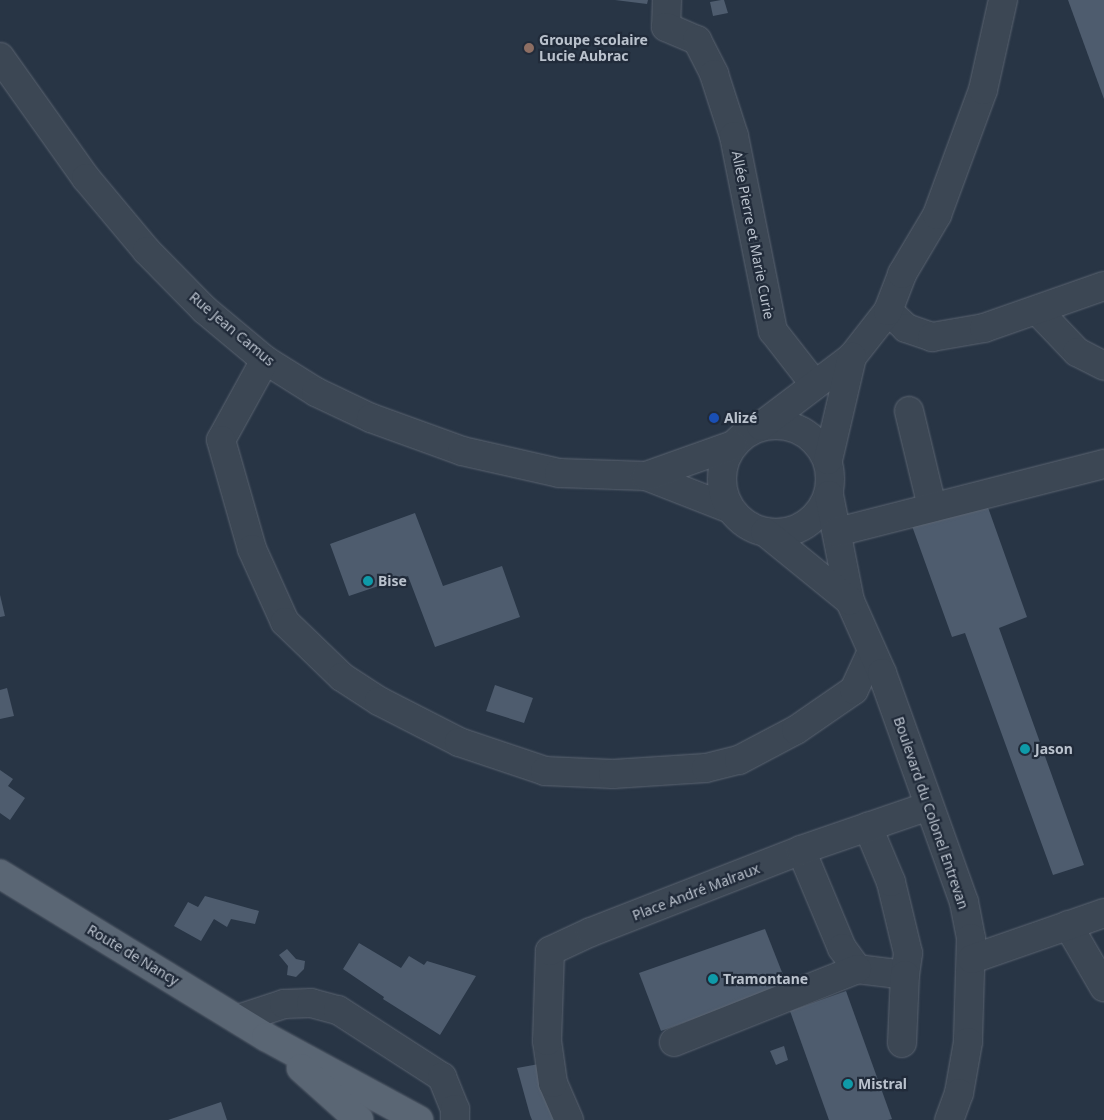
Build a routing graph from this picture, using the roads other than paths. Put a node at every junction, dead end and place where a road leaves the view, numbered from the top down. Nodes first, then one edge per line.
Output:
1 (668, 0) edge
2 (1003, 0) edge
3 (0, 57) edge
4 (1104, 286) edge
5 (1037, 310) junction
6 (888, 311) junction
7 (852, 357) junction
8 (265, 360) junction
9 (1104, 366) edge
10 (815, 385) junction
11 (909, 411) dead end
12 (761, 426) junction
13 (733, 445) junction
14 (828, 460) junction
15 (1104, 464) edge
16 (646, 476) junction
17 (829, 495) junction
18 (932, 507) junction
19 (730, 509) junction
20 (765, 532) junction
21 (837, 532) junction
22 (850, 601) junction
23 (871, 653) junction
24 (930, 806) junction
25 (868, 827) junction
26 (801, 850) junction
27 (0, 874) edge
28 (1104, 912) edge
29 (1068, 925) junction
30 (972, 960) junction
31 (857, 968) junction
32 (905, 975) junction
33 (1104, 987) edge
34 (238, 1019) junction
35 (266, 1037) junction
36 (674, 1042) dead end
37 (902, 1043) dead end
38 (359, 1120) edge
39 (419, 1120) edge
40 (456, 1120) edge
41 (569, 1120) edge
42 (949, 1120) edge

1 - 10 street, Allée Pierre et Marie Curie
2 - 6 street
3 - 8 street, Rue Jean Camus
4 - 5 street
5 - 6 street
5 - 9 street
6 - 7 street
7 - 10 street
7 - 14 street
8 - 16 street, Rue Jean Camus
8 - 23 street
10 - 12 street
11 - 18 street
12 - 13 street
12 - 14 street
13 - 16 street, Rue Jean Camus
13 - 19 street
14 - 17 street
15 - 18 street
16 - 19 street, Rue Jean Camus
17 - 20 street
17 - 21 street, Boulevard du Colonel Entrevan
18 - 21 street
19 - 20 street
20 - 22 street, Boulevard du Colonel Entrevan
21 - 22 street, Boulevard du Colonel Entrevan
22 - 23 street, Boulevard du Colonel Entrevan
23 - 24 street, Boulevard du Colonel Entrevan
24 - 25 street, Place André Malraux
24 - 30 street, Boulevard du Colonel Entrevan
25 - 26 street, Place André Malraux
25 - 32 street
26 - 31 street
26 - 41 street, Place André Malraux
27 - 34 main road, Route de Nancy
28 - 29 street
29 - 30 street
29 - 33 street
30 - 42 street, Boulevard du Colonel Entrevan
31 - 32 street
31 - 36 street
32 - 37 street
34 - 35 main road, Route de Nancy
34 - 40 street
35 - 38 main road, Route de Nancy
35 - 39 main road, Route de Nancy

